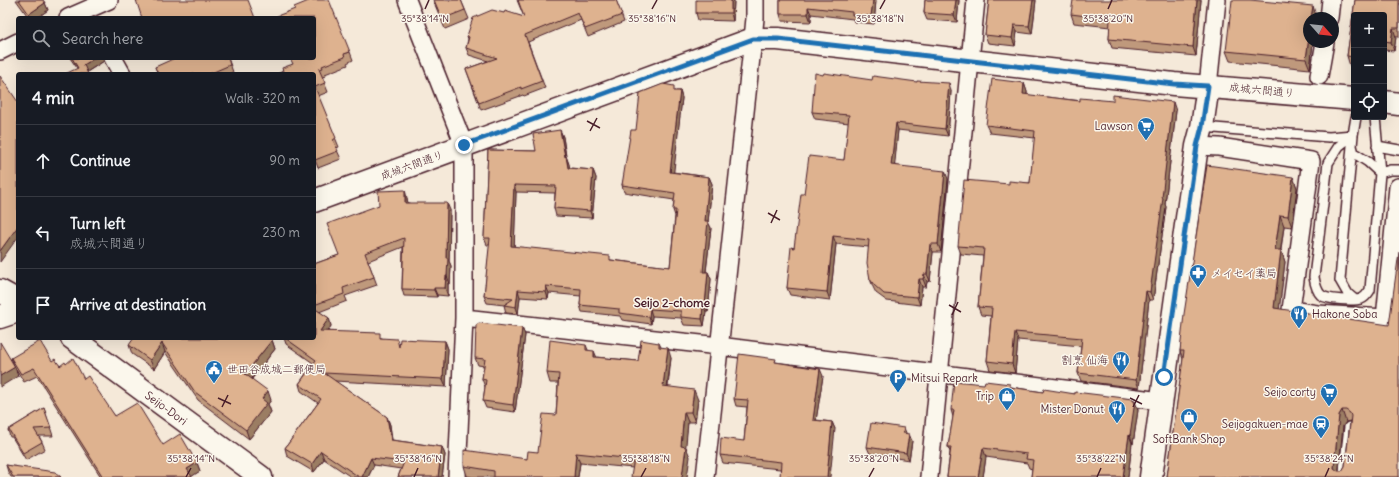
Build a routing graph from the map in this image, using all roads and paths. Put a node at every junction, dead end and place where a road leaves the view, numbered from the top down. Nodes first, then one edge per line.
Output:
1 (109, 0) edge
2 (407, 0) edge
3 (755, 0) edge
4 (976, 0) edge
5 (1217, 0) edge
6 (1331, 0) edge
7 (83, 9) edge
8 (1330, 12) edge
9 (71, 16) edge
10 (753, 39) junction
11 (16, 43) edge
12 (1324, 48) edge
13 (0, 51) edge
14 (114, 60) edge
15 (970, 61) junction
16 (121, 72) edge
17 (1319, 76) dead end
18 (1208, 86) junction
19 (1351, 99) edge
20 (1387, 102) edge
21 (1399, 104) edge
22 (1355, 120) edge
23 (1375, 120) edge
24 (1353, 134) junction
25 (1199, 136) junction
26 (464, 145) junction
27 (1352, 146) junction
28 (1377, 146) junction
29 (1399, 150) edge
30 (1399, 170) edge
31 (1380, 173) junction
32 (1399, 187) edge
33 (316, 200) edge
34 (0, 291) edge
35 (16, 300) edge
36 (1355, 300) junction
37 (16, 312) edge
38 (0, 317) edge
39 (464, 318) junction
40 (75, 340) edge
41 (719, 346) junction
42 (939, 374) junction
43 (1161, 401) junction
44 (1349, 427) edge
45 (261, 477) edge
46 (457, 477) edge
47 (705, 477) edge
48 (929, 477) edge
49 (1151, 477) edge
50 (1343, 477) edge

1 - 7 street
2 - 26 street
3 - 10 street
4 - 15 street
5 - 18 street
6 - 8 street
7 - 9 street
10 - 15 street, 成城六間通り
10 - 26 street, 成城六間通り
10 - 41 street
11 - 13 street
12 - 17 street
14 - 16 street
15 - 18 street, 成城六間通り
15 - 42 street
18 - 19 street, 成城六間通り
18 - 25 street
20 - 21 street
22 - 24 lane
23 - 28 lane
24 - 25 lane
24 - 27 lane
24 - 36 lane
25 - 32 street
25 - 43 street
26 - 33 street, 成城六間通り
26 - 39 street
27 - 31 lane
27 - 36 lane
28 - 29 lane
28 - 31 lane
30 - 31 lane
31 - 36 lane
34 - 35 street
37 - 38 street
39 - 41 street
39 - 46 street
40 - 45 street, Seijo-Dori
41 - 42 street
41 - 47 street
42 - 43 street
42 - 48 street
43 - 49 street
44 - 50 lane

